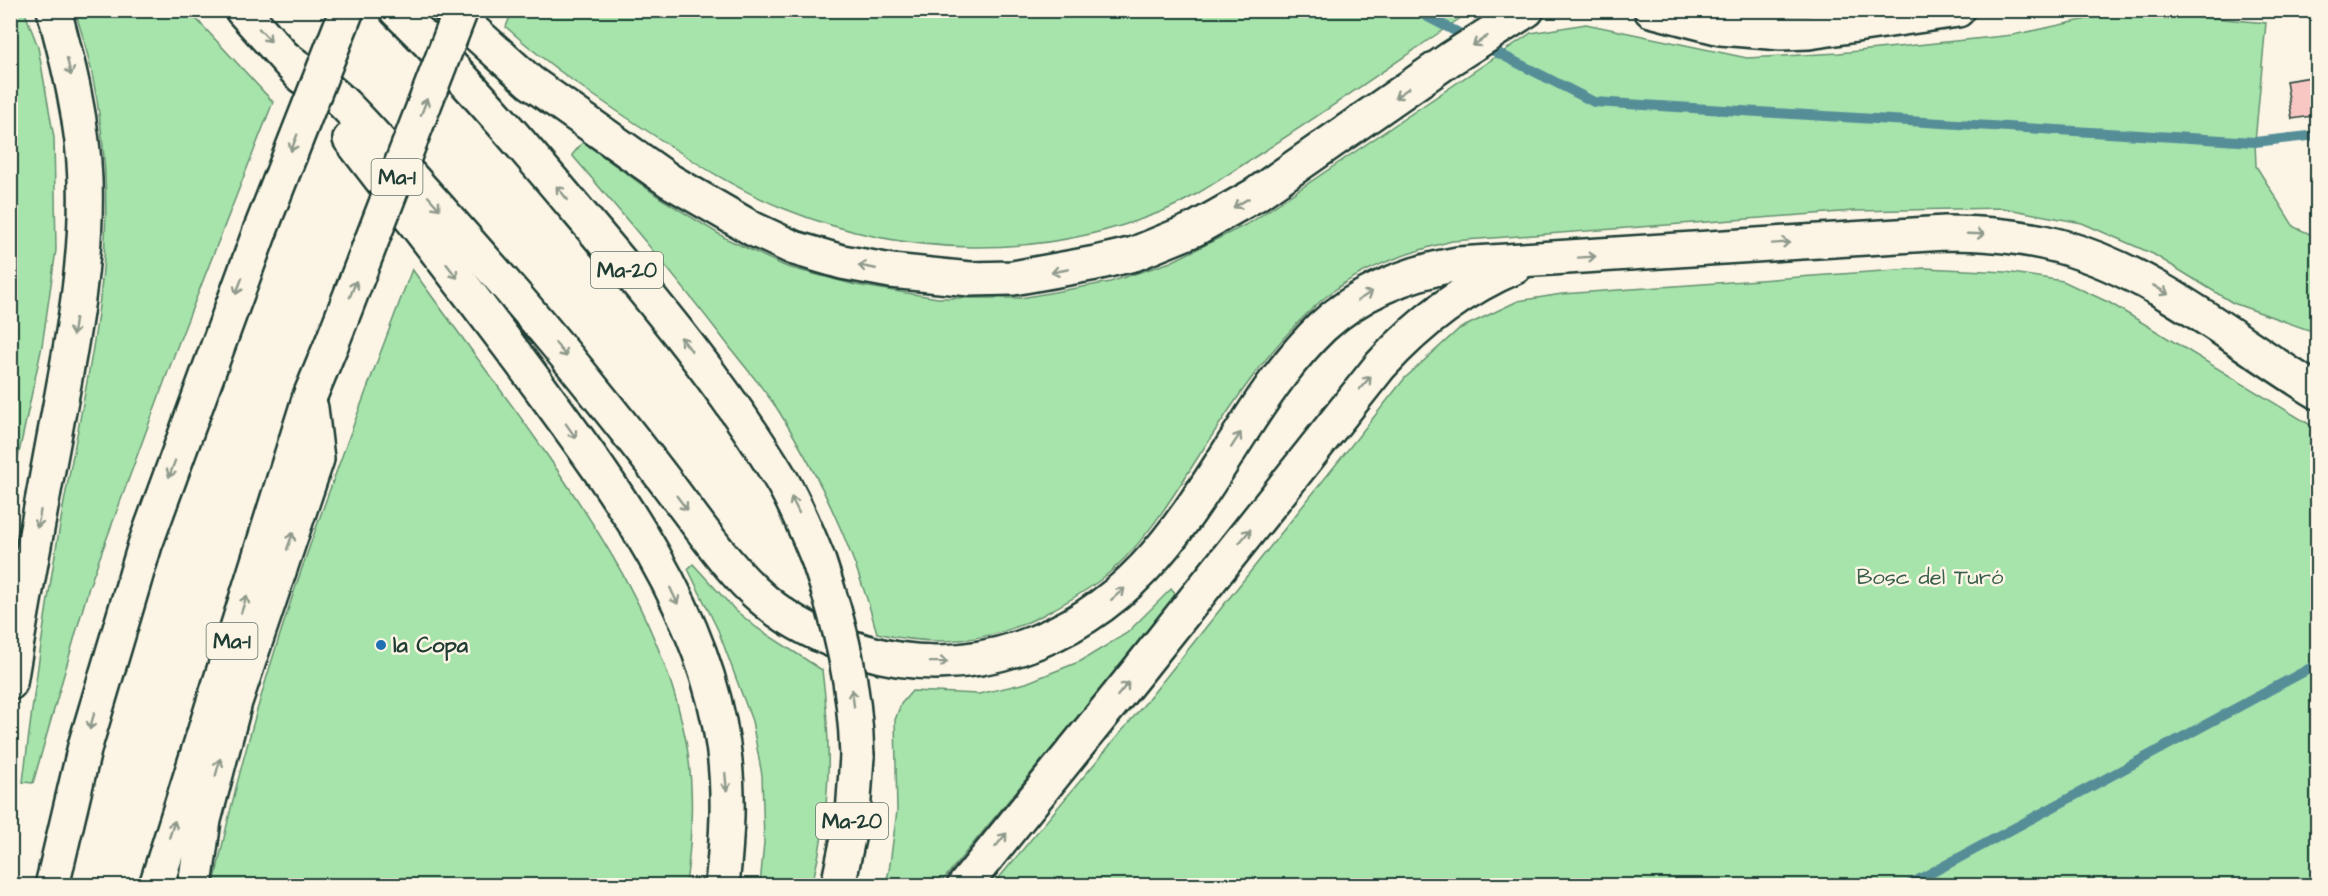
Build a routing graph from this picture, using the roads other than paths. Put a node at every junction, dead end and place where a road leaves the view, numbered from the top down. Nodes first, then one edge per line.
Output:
1 (54, 10) edge
2 (242, 10) edge
3 (347, 10) edge
4 (396, 10) edge
5 (450, 10) edge
6 (460, 10) edge
7 (1651, 10) edge
8 (1958, 10) edge
9 (1518, 16) edge
10 (288, 59) junction
11 (1528, 261) junction
12 (2318, 392) edge
13 (310, 396) junction
14 (10, 682) edge
15 (52, 885) edge
16 (156, 885) edge
17 (195, 885) edge
18 (722, 885) edge
19 (838, 885) edge
20 (964, 885) edge

1 -> 14 main road
2 -> 10 main road
3 -> 15 main road, bridge
19 -> 4 main road, Ma-20, bridge
9 -> 5 main road
13 -> 6 main road, Ma-1, bridge
7 - 8 main road
10 -> 11 main road
10 -> 18 main road
11 -> 12 main road
20 -> 11 main road
16 -> 13 main road, Ma-1
17 -> 13 main road

